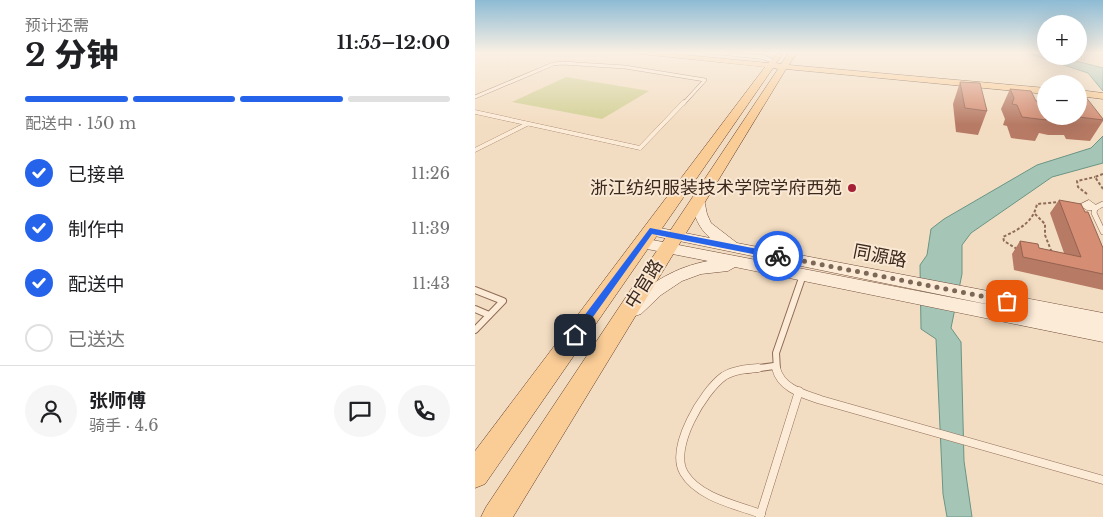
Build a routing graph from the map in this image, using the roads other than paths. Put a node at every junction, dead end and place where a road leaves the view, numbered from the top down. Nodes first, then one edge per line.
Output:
1 (523, 76) edge
2 (681, 76) edge
3 (773, 76) edge
4 (777, 76) edge
5 (795, 76) edge
6 (909, 76) edge
7 (941, 76) edge
8 (1037, 83) edge
9 (771, 87) junction
10 (1103, 88) edge
11 (1037, 89) edge
12 (1087, 89) edge
13 (475, 96) edge
14 (475, 112) edge
15 (527, 124) junction
16 (475, 150) edge
17 (698, 199) junction
18 (1097, 205) edge
19 (1103, 232) edge
20 (646, 237) junction
21 (670, 242) junction
22 (755, 259) junction
23 (803, 275) junction
24 (475, 290) edge
25 (475, 309) edge
26 (489, 315) junction
27 (1103, 320) edge
28 (617, 328) junction
29 (475, 330) edge
30 (1103, 334) edge
31 (774, 366) junction
32 (799, 392) junction
33 (475, 474) edge
34 (1103, 480) edge
35 (760, 516) edge
36 (496, 517) edge

1 - 13 lane
2 - 15 lane
3 - 20 main road, 中官路
4 - 9 main road, 中官路
5 - 9 main road
6 - 11 main road
7 - 8 main road
9 - 17 main road, 中官路
10 - 12 main road
14 - 15 lane
15 - 16 lane
17 - 21 main road, 中官路
17 - 22 street
18 - 19 lane
20 - 21 street, 同源路
20 - 33 main road, 中官路
21 - 22 street, 同源路
21 - 28 main road, 中官路
22 - 23 street, 同源路
22 - 27 street, 同源路
22 - 28 street
23 - 30 street, 同源路
23 - 31 lane
24 - 26 lane
25 - 26 lane
26 - 29 lane
28 - 36 main road, 中官路
31 - 32 lane
31 - 35 lane
32 - 34 lane
32 - 35 lane

